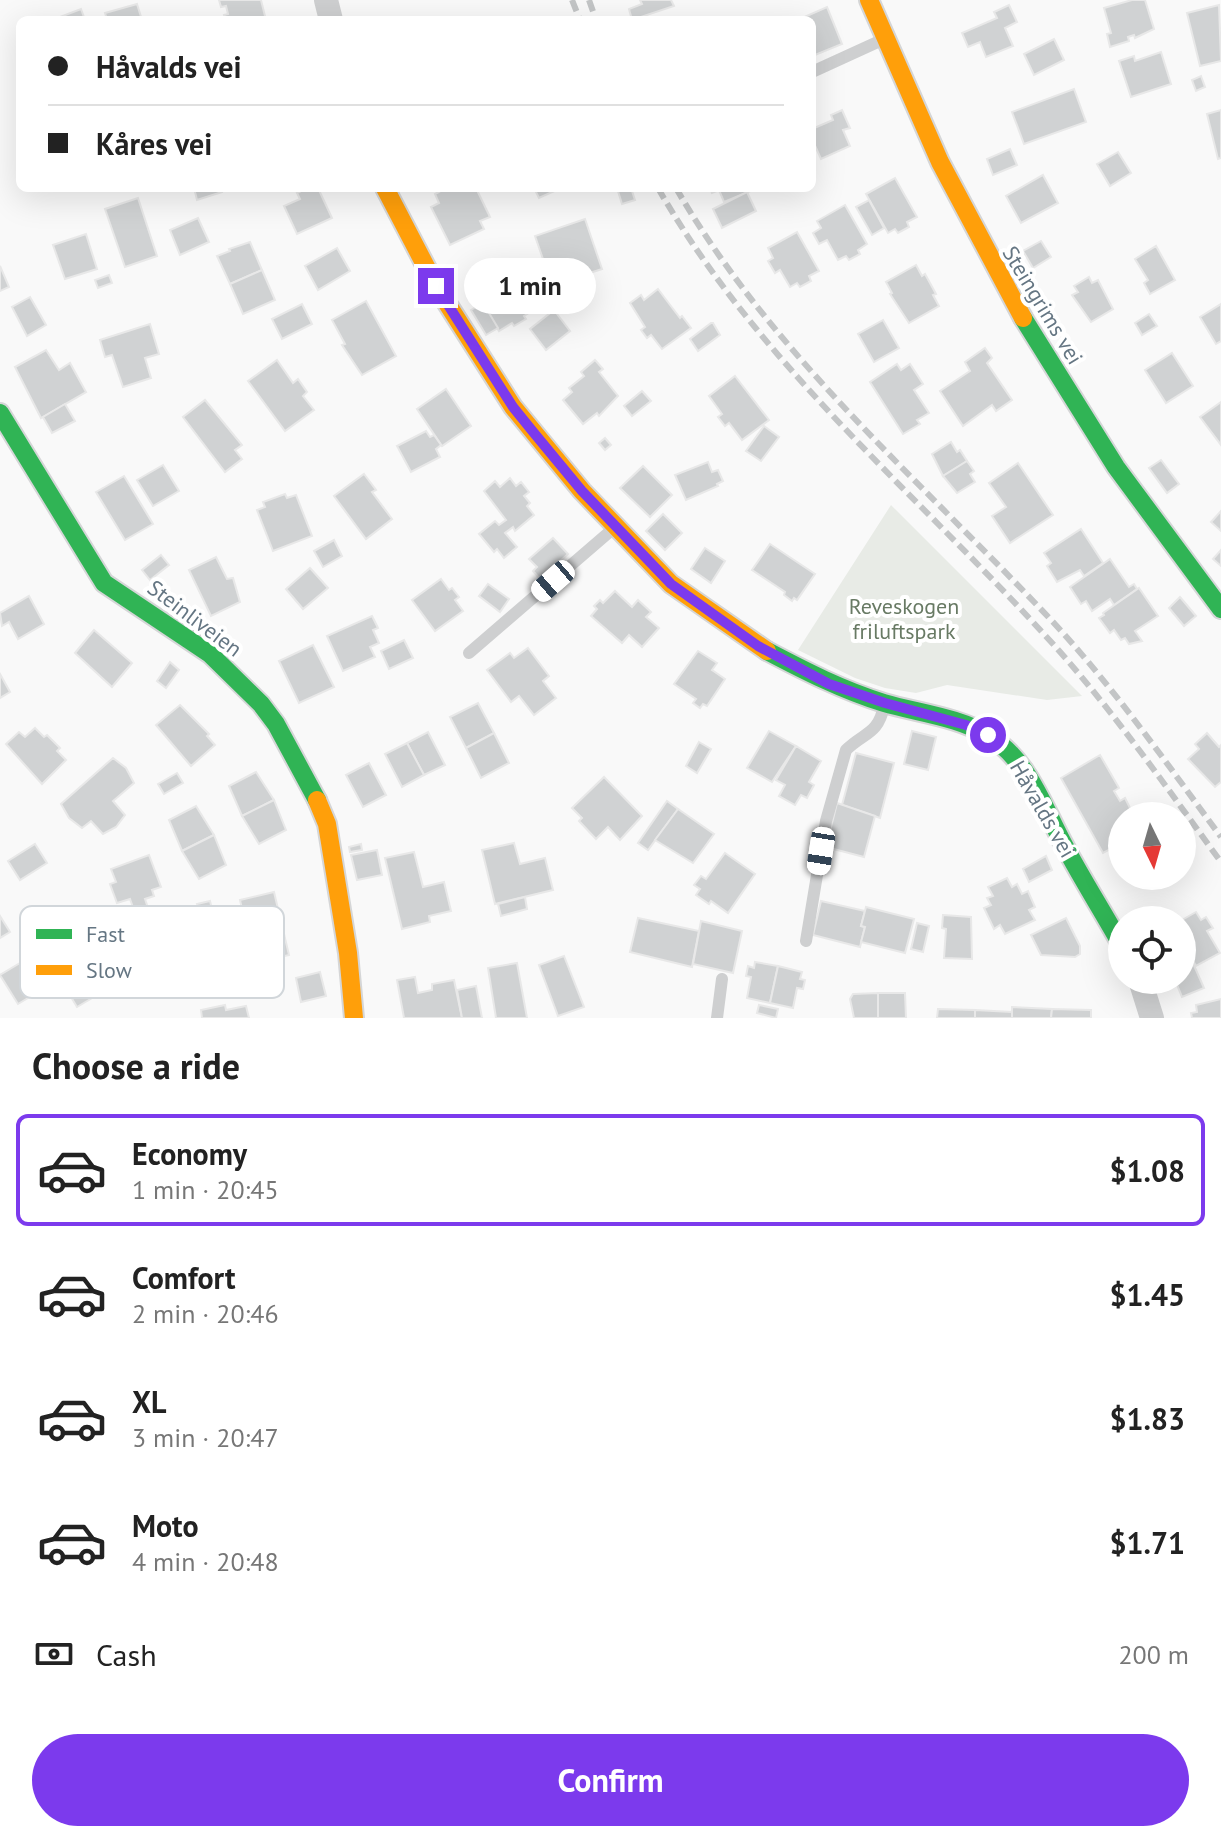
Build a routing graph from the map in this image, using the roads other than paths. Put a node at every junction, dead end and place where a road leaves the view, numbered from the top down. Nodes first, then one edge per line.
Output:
1 (869, 0) edge
2 (885, 39) junction
3 (816, 70) edge
4 (387, 192) edge
5 (0, 413) edge
6 (617, 526) junction
7 (1221, 609) edge
8 (469, 653) dead end
9 (885, 703) junction
10 (1108, 922) edge
11 (806, 941) dead end
12 (722, 979) dead end
13 (1144, 994) edge
14 (354, 1018) edge
15 (717, 1018) edge
16 (1152, 1018) edge

1 - 2 street, Steingrims vei
2 - 3 lane
2 - 7 street, Steingrims vei
4 - 6 street, Håvalds vei
5 - 14 street, Steinliveien
6 - 8 lane
6 - 9 street, Håvalds vei
9 - 10 street, Håvalds vei
9 - 11 lane
12 - 15 lane
13 - 16 street

